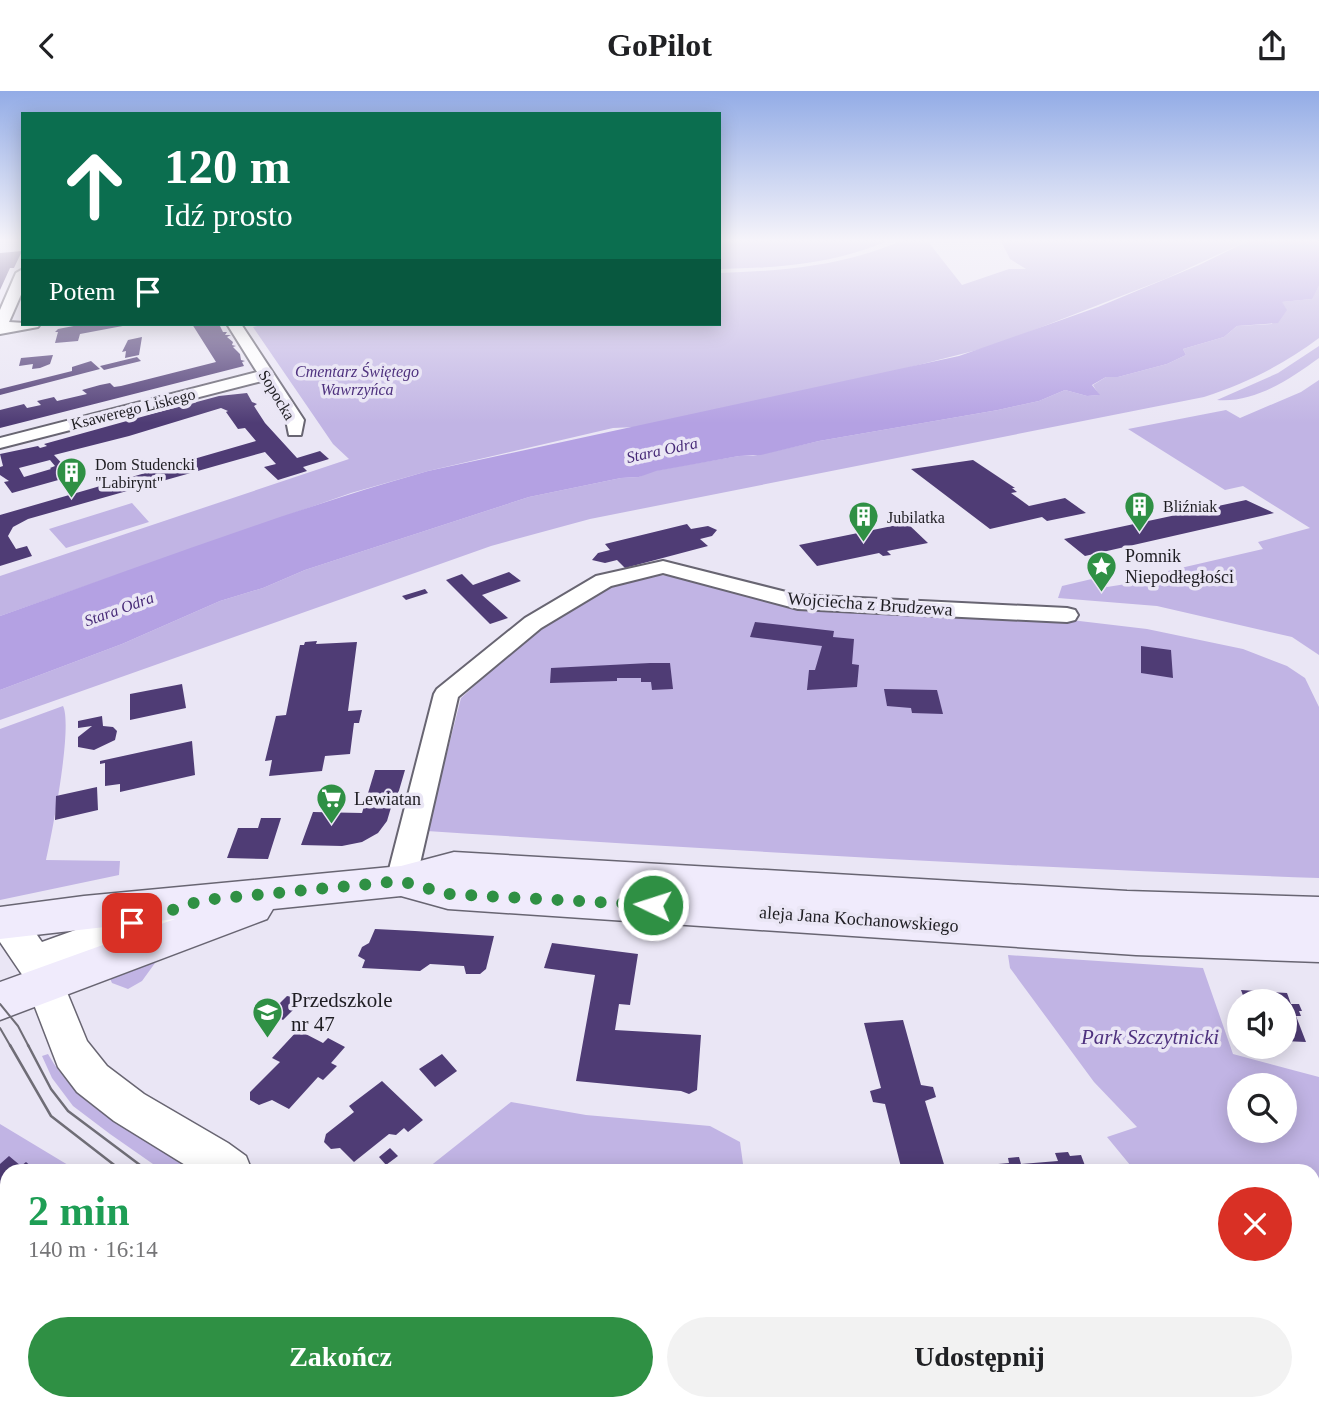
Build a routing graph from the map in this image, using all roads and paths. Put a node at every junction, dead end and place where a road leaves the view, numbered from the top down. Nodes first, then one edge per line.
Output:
1 (11, 301) edge
2 (23, 326) edge
3 (235, 326) edge
4 (3, 330) edge
5 (265, 375) junction
6 (295, 431) dead end
7 (0, 443) edge
8 (1067, 615) dead end
9 (401, 881) junction
10 (293, 891) junction
11 (203, 900) junction
12 (1319, 913) edge
13 (2, 923) edge
14 (1319, 945) edge
15 (40, 973) junction
16 (0, 1001) edge
17 (220, 1164) edge

1 - 4 street
2 - 4 street
3 - 5 street, Sopocka
5 - 6 street, Sopocka
5 - 7 street, Ksawerego Liskego
8 - 9 street, Wojciecha z Brudzewa
9 - 10 main road, aleja Jana Kochanowskiego
9 - 12 main road, aleja Jana Kochanowskiego
9 - 14 main road, aleja Jana Kochanowskiego
10 - 11 main road, aleja Jana Kochanowskiego
10 - 15 main road, aleja Jana Kochanowskiego
11 - 13 main road, aleja Jana Kochanowskiego
11 - 15 street
13 - 15 street
15 - 16 main road, aleja Jana Kochanowskiego
15 - 17 street

